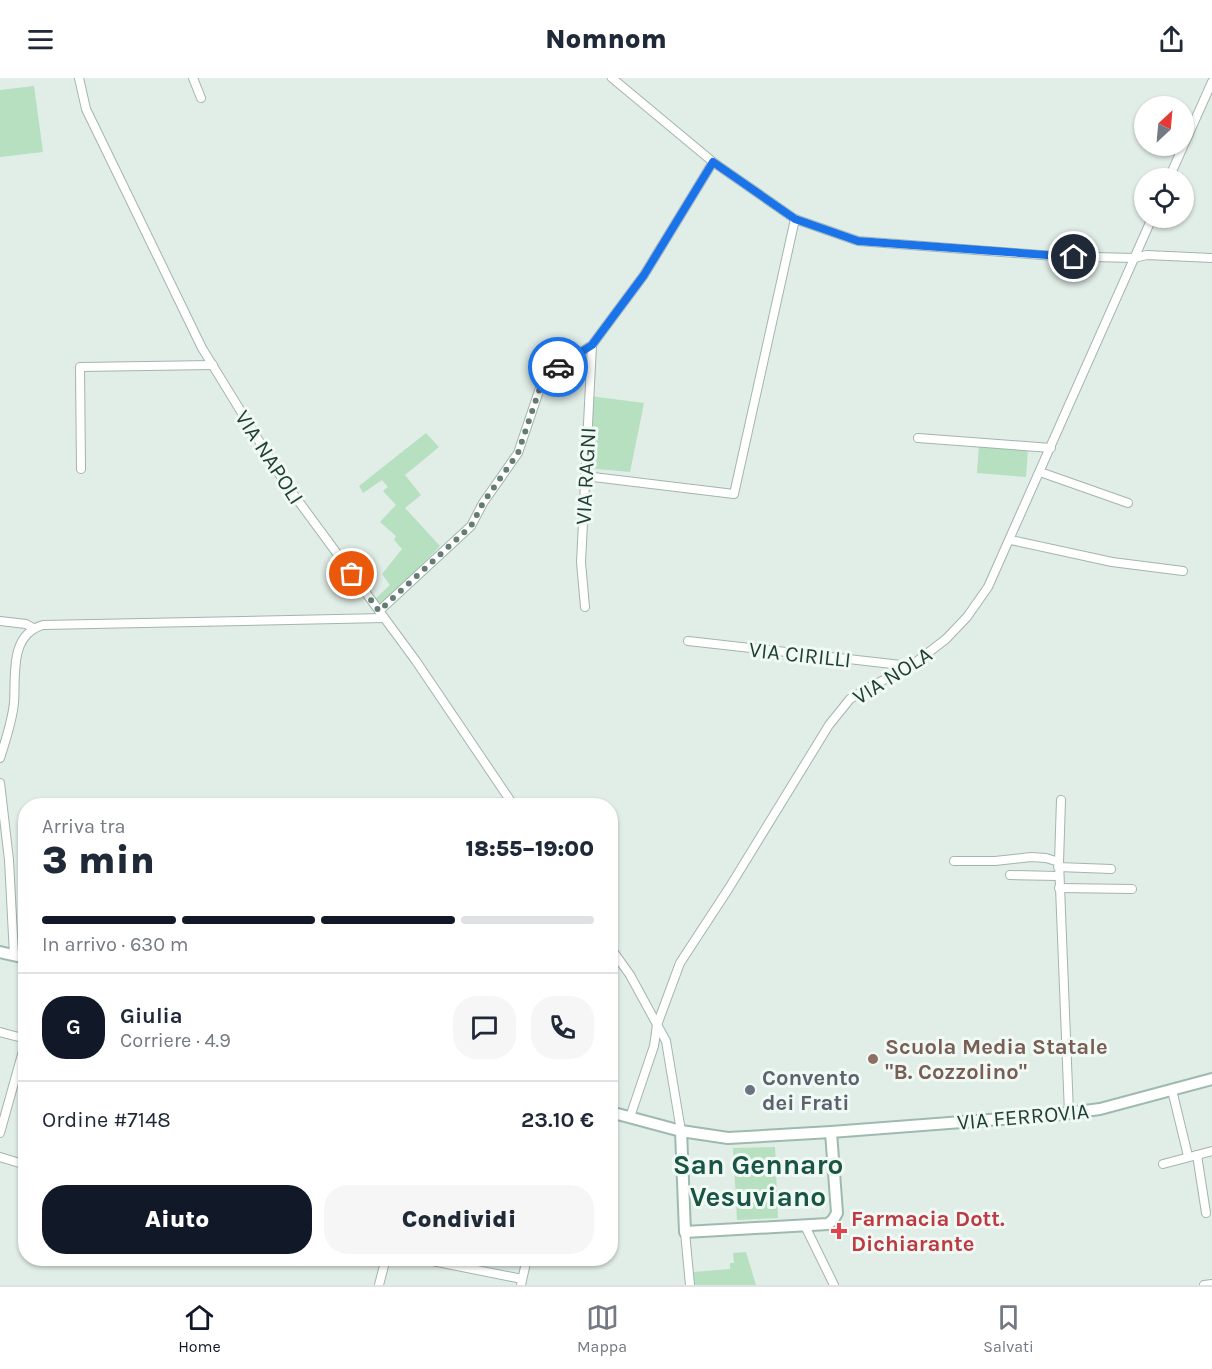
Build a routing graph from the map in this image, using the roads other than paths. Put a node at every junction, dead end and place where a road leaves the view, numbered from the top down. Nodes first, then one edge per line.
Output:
1 (79, 78) edge
2 (194, 78) edge
3 (612, 78) edge
4 (1212, 82) edge
5 (201, 98) dead end
6 (713, 162) junction
7 (1173, 168) edge
8 (795, 219) junction
9 (1148, 228) edge
10 (1134, 258) junction
11 (1212, 258) edge
12 (592, 345) junction
13 (213, 365) junction
14 (918, 438) dead end
15 (1051, 448) junction
16 (81, 469) dead end
17 (1040, 472) junction
18 (585, 476) junction
19 (1128, 503) dead end
20 (1011, 540) junction
21 (1183, 571) dead end
22 (585, 607) dead end
23 (381, 614) junction
24 (0, 621) edge
25 (33, 628) junction
26 (688, 641) dead end
27 (911, 666) junction
28 (2, 749) edge
29 (0, 758) edge
30 (0, 783) edge
31 (508, 798) edge
32 (1061, 800) dead end
33 (954, 861) dead end
34 (1059, 864) junction
35 (1111, 868) dead end
36 (1010, 875) dead end
37 (1058, 876) junction
38 (1059, 888) junction
39 (1132, 890) dead end
40 (0, 951) edge
41 (14, 955) junction
42 (18, 956) edge
43 (618, 958) edge
44 (657, 1025) junction
45 (0, 1032) edge
46 (18, 1037) edge
47 (18, 1068) edge
48 (1212, 1079) edge
49 (1172, 1090) junction
50 (1069, 1113) junction
51 (618, 1116) edge
52 (630, 1117) junction
53 (681, 1131) junction
54 (831, 1132) junction
55 (0, 1133) edge
56 (1212, 1150) edge
57 (1197, 1155) junction
58 (1188, 1156) junction
59 (0, 1157) edge
60 (18, 1163) edge
61 (1162, 1164) dead end
62 (1206, 1213) dead end
63 (805, 1226) junction
64 (685, 1232) junction
65 (384, 1266) edge
66 (452, 1266) edge
67 (525, 1266) edge
68 (521, 1282) edge
69 (1212, 1284) edge
70 (379, 1285) edge
71 (690, 1285) edge
72 (834, 1285) edge
73 (1204, 1285) edge

1 - 13 street, VIA NAPOLI
2 - 5 street
3 - 6 street
4 - 7 street
6 - 8 street
6 - 12 street
8 - 10 street
8 - 18 street
9 - 10 street, VIA NOLA
10 - 11 street
10 - 15 street, VIA NOLA
12 - 18 street, VIA RAGNI
12 - 23 street
13 - 16 street
13 - 23 street, VIA NAPOLI
14 - 15 street
15 - 17 street, VIA NOLA
17 - 19 street
17 - 20 street, VIA NOLA
18 - 22 street, VIA RAGNI
20 - 21 street
20 - 27 street, VIA NOLA
23 - 25 street
23 - 31 street, VIA NAPOLI
24 - 25 street
25 - 28 street
26 - 27 street, VIA CIRILLI
27 - 44 street, VIA NOLA
28 - 29 street
30 - 41 street
32 - 34 street
33 - 34 street
34 - 35 street
34 - 37 street
36 - 37 street
37 - 38 street
38 - 39 street
38 - 50 street
40 - 41 main road
41 - 42 main road
43 - 44 street
44 - 52 street, VIA NOLA
44 - 53 street
45 - 46 street
47 - 55 street
48 - 49 main road, VIA FERROVIA
49 - 50 main road, VIA FERROVIA
49 - 58 street
50 - 54 main road, VIA FERROVIA
51 - 52 main road, VIA FERROVIA
52 - 53 main road, VIA FERROVIA
53 - 54 main road, VIA FERROVIA
53 - 64 main road
54 - 63 main road
56 - 57 street
57 - 58 street
57 - 62 street
58 - 61 street
59 - 60 street
63 - 64 main road
63 - 72 street
64 - 71 street
65 - 70 street
66 - 68 street
67 - 68 street
69 - 73 street

